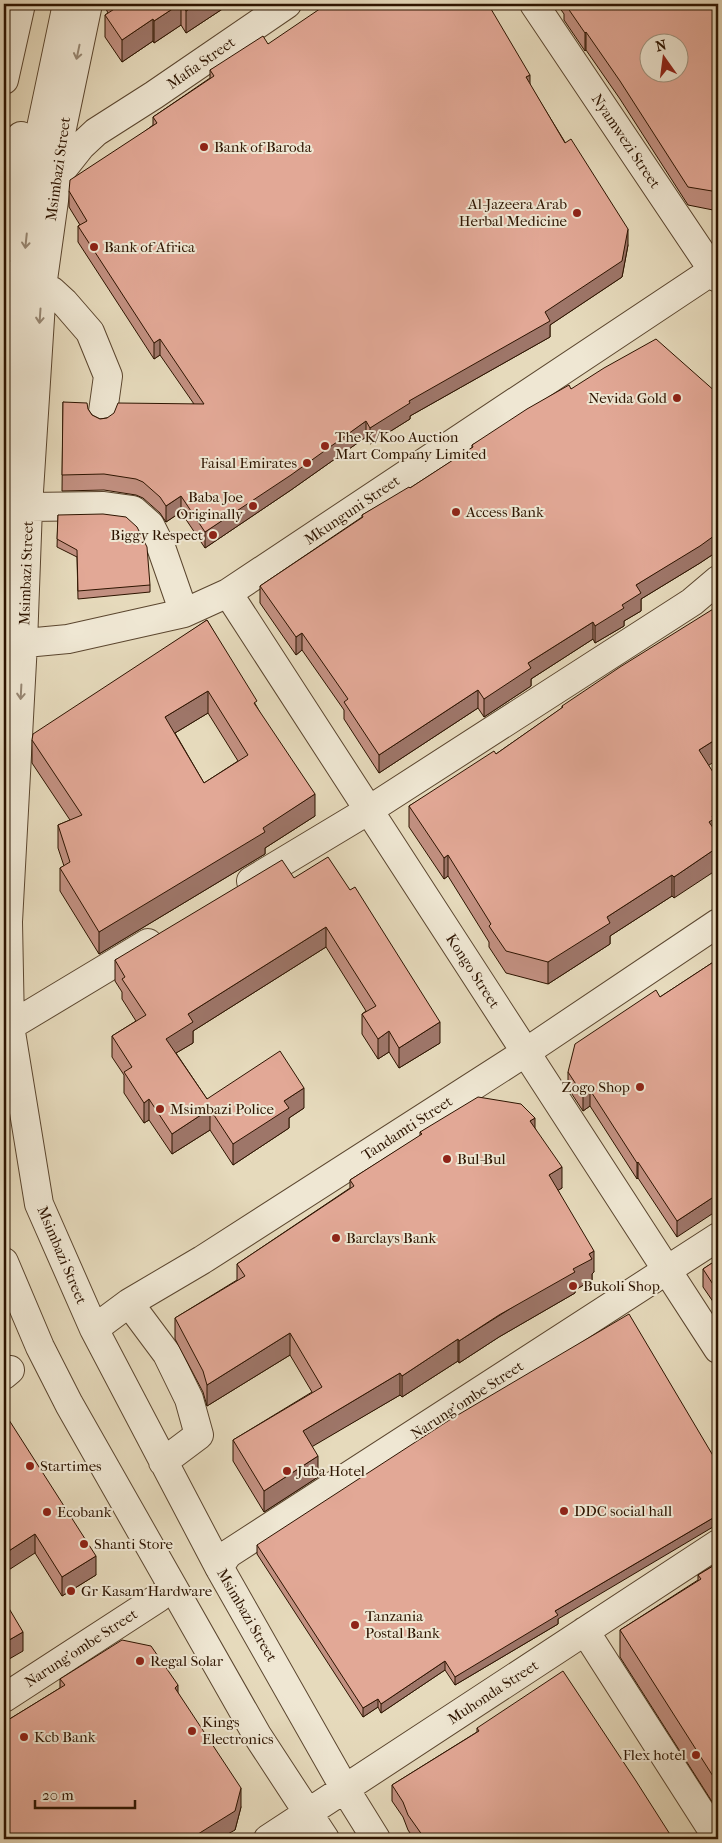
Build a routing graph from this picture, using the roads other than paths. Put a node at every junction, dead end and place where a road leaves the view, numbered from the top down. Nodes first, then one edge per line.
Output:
1 (21, 4) edge
2 (50, 4) edge
3 (68, 4) edge
4 (88, 4) edge
5 (287, 4) edge
6 (534, 4) edge
7 (4, 80) edge
8 (57, 179) junction
9 (14, 208) edge
10 (4, 248) edge
11 (717, 271) edge
12 (42, 287) junction
13 (102, 419) edge
14 (28, 507) junction
15 (718, 580) edge
16 (228, 593) junction
17 (184, 613) junction
18 (4, 616) edge
19 (14, 644) edge
20 (368, 810) junction
21 (234, 891) edge
22 (718, 923) edge
23 (167, 932) edge
24 (10, 1026) junction
25 (526, 1052) junction
26 (4, 1053) edge
27 (718, 1237) edge
28 (4, 1262) edge
29 (668, 1270) junction
30 (4, 1300) edge
31 (129, 1303) junction
32 (94, 1330) junction
33 (718, 1348) edge
34 (163, 1462) junction
35 (718, 1544) edge
36 (219, 1567) junction
37 (158, 1598) dead end
38 (585, 1631) junction
39 (4, 1698) edge
40 (340, 1792) junction
41 (306, 1824) edge
42 (268, 1839) edge
43 (325, 1839) edge
44 (360, 1839) edge
45 (376, 1839) edge
46 (718, 1839) edge

1 - 7 street
2 - 9 street
3 - 9 street
4 -> 8 street, Msimbazi Street
5 - 8 street, Mafia Street
6 - 11 street, Nyamwezi Street
8 - 9 street
8 - 12 street, Msimbazi Street
9 - 10 street
9 -> 18 street
11 - 16 street, Mkunguni Street
12 - 13 street
12 -> 14 street, Msimbazi Street
14 - 17 street
14 - 19 street, Msimbazi Street
15 - 20 street
16 - 17 street, Mkunguni Street
16 - 20 street, Kongo Street
17 - 19 street, Mkunguni Street
19 -> 24 street, Msimbazi Street
20 - 21 street
20 - 25 street, Kongo Street
22 - 25 street, Tandamti Street
23 - 24 street
24 - 32 street, Msimbazi Street
25 - 29 street, Kongo Street
25 - 31 street, Tandamti Street
26 - 40 street
27 - 29 street, Narung'ombe Street
28 - 41 street
29 - 33 street, Kongo Street
29 - 36 street, Narung'ombe Street
30 - 41 street
31 - 32 street, Tandamti Street
31 - 34 street
32 - 34 street, Msimbazi Street
34 - 36 street, Msimbazi Street
35 - 38 street, Muhonda Street
36 - 40 street, Msimbazi Street
37 - 39 street, Narung'ombe Street
38 - 40 street, Muhonda Street
38 - 46 street
40 - 41 street, Muhonda Street
40 - 44 street
40 - 45 street, Msimbazi Street
41 - 42 street, Muhonda Street
41 - 43 street

